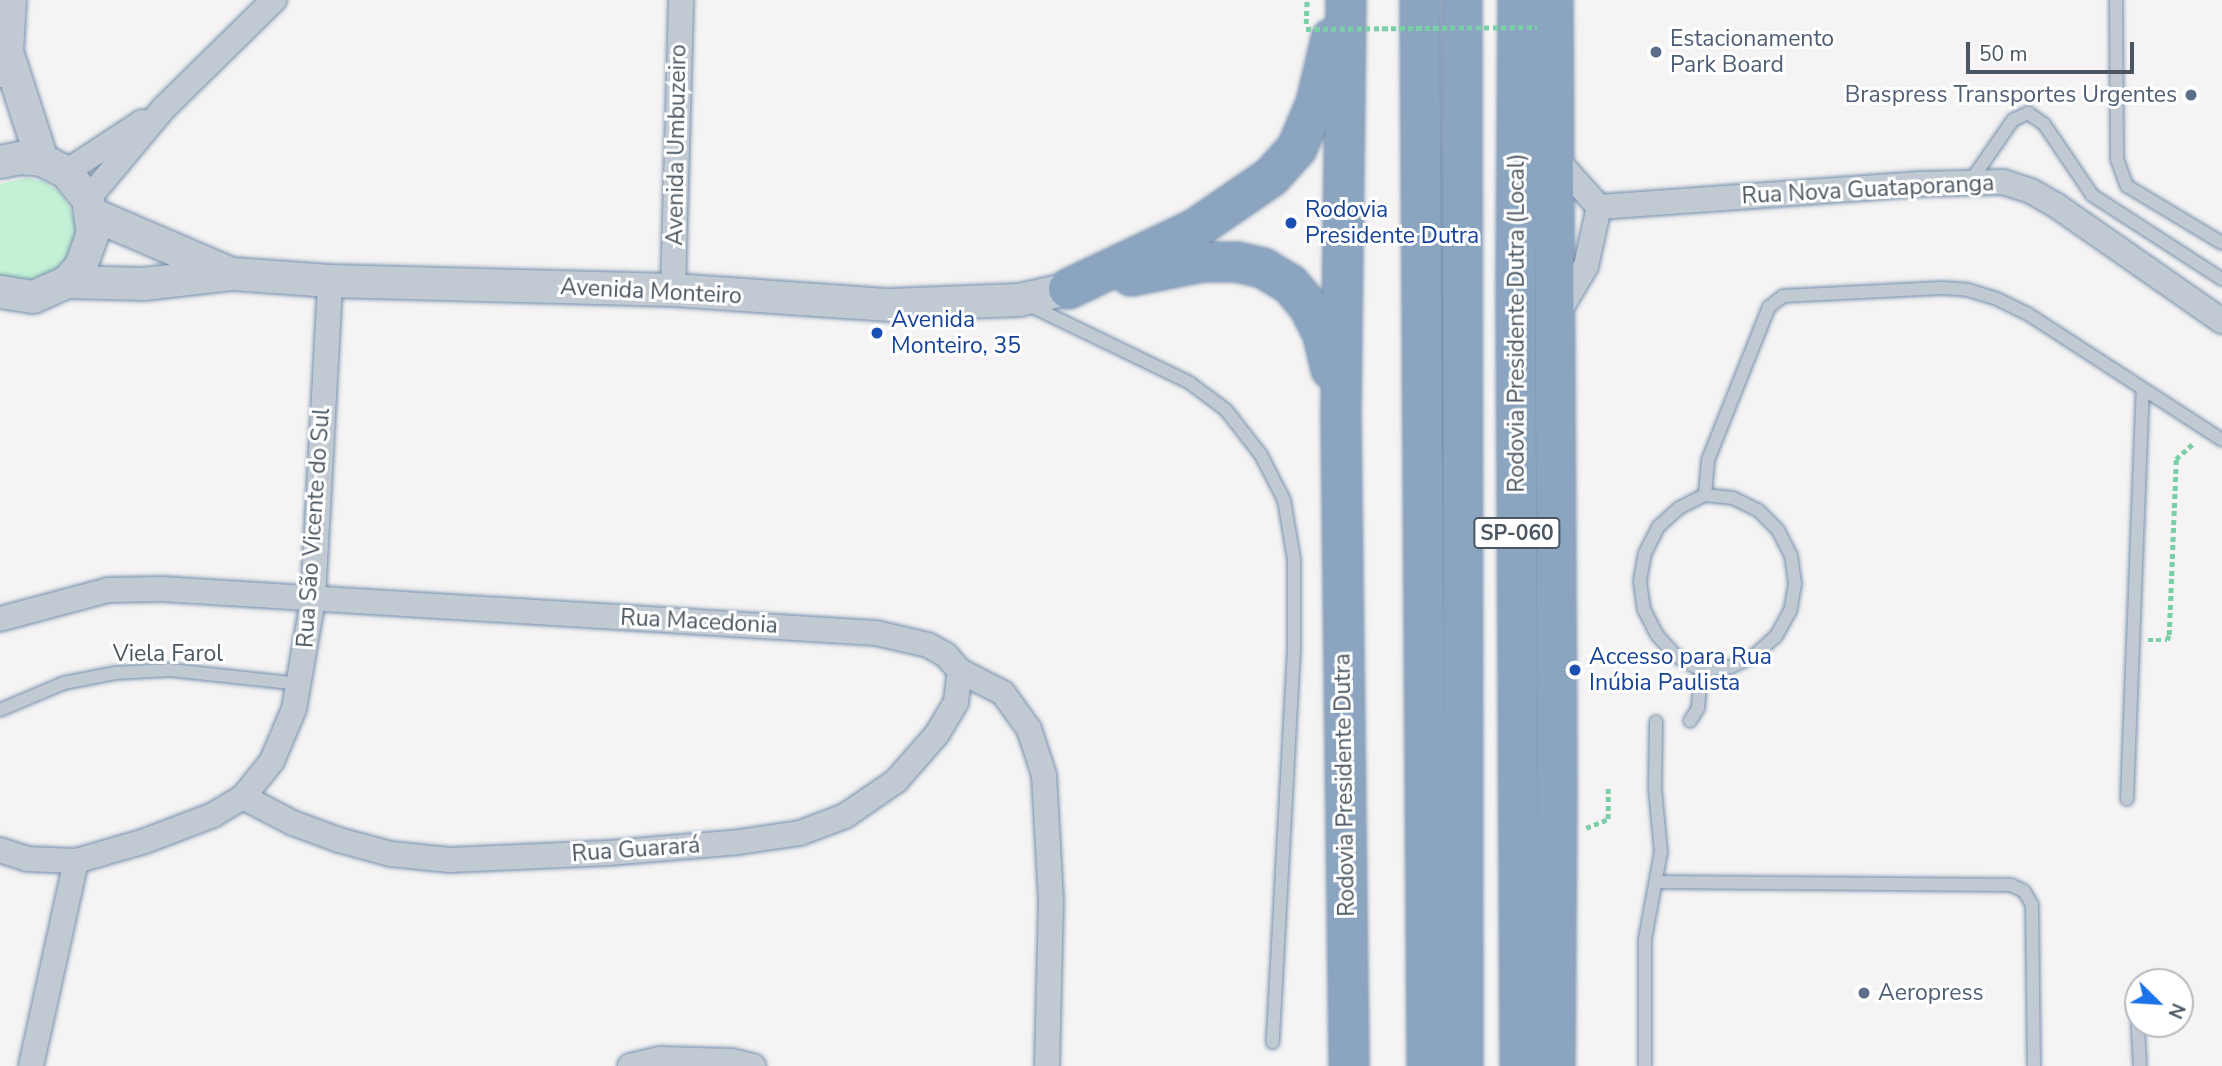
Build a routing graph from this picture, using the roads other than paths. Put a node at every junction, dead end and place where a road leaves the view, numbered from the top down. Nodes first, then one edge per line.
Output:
1 (9, 0) edge
2 (274, 0) edge
3 (681, 0) edge
4 (1340, 0) edge
5 (1346, 0) edge
6 (1420, 0) edge
7 (1462, 0) edge
8 (2116, 0) edge
9 (1536, 9) edge
10 (4, 64) edge
11 (163, 109) junction
12 (1555, 158) junction
13 (0, 162) edge
14 (54, 166) junction
15 (1970, 183) junction
16 (90, 207) junction
17 (1599, 207) junction
18 (2222, 243) edge
19 (233, 274) junction
20 (2222, 279) edge
21 (330, 281) junction
22 (67, 282) junction
23 (1068, 289) junction
24 (673, 290) junction
25 (0, 292) edge
26 (1019, 300) junction
27 (1555, 317) junction
28 (2222, 321) edge
29 (2143, 390) junction
30 (1342, 419) junction
31 (2222, 440) edge
32 (1704, 495) junction
33 (313, 599) junction
34 (0, 619) edge
35 (1702, 670) junction
36 (960, 671) junction
37 (300, 684) junction
38 (0, 710) edge
39 (1690, 721) dead end
40 (1656, 722) dead end
41 (243, 797) junction
42 (2127, 799) dead end
43 (0, 850) edge
44 (76, 861) junction
45 (1656, 882) junction
46 (2139, 1038) edge
47 (1273, 1042) dead end
48 (31, 1066) edge
49 (629, 1066) edge
50 (752, 1066) edge
51 (1047, 1066) edge
52 (1349, 1066) edge
53 (1427, 1066) edge
54 (1463, 1066) edge
55 (1520, 1066) edge
56 (1555, 1066) edge
57 (1645, 1066) edge
58 (2034, 1066) edge
59 (2140, 1066) edge

1 - 10 street
2 - 11 street
3 - 24 street, Avenida Umbuzeiro
4 - 23 highway
5 - 30 highway, Rodovia Presidente Dutra
6 - 53 highway
7 - 54 highway, SP-060
8 - 18 lane
9 - 12 highway
9 - 55 highway, Rodovia Presidente Dutra (Local) / SP-060
10 - 14 street
11 - 14 street
11 - 16 street
12 - 17 street
12 - 27 highway
13 - 14 street
14 - 16 street
15 - 17 street, Rua Nova Guataporanga
15 - 20 lane
15 - 28 street, Rua Nova Guataporanga
16 - 19 street, Avenida Monteiro
16 - 22 street
17 - 27 street
19 - 21 street, Avenida Monteiro
19 - 22 street, Avenida Monteiro
21 - 24 street, Avenida Monteiro
21 - 33 street, Rua São Vicente do Sul
22 - 25 street
23 - 26 street, Avenida Monteiro
23 - 30 highway
24 - 26 street, Avenida Monteiro
26 - 47 lane
27 - 56 highway
29 - 31 lane
29 - 32 lane
29 - 42 lane
30 - 52 highway, Rodovia Presidente Dutra
32 - 35 lane
32 - 35 lane
33 - 34 street, Rua Macedonia
33 - 36 street, Rua Macedonia
33 - 37 street, Rua São Vicente do Sul
35 - 39 lane
36 - 41 street, Rua Guarará
36 - 51 street, Rua Macedonia
37 - 38 lane, Viela Farol
37 - 41 street, Rua São Vicente do Sul
40 - 45 lane
41 - 44 street, Rua São Vicente do Sul
43 - 44 street, Rua São Vicente do Sul
44 - 48 street
45 - 57 lane
45 - 58 lane
46 - 59 lane
49 - 50 street

